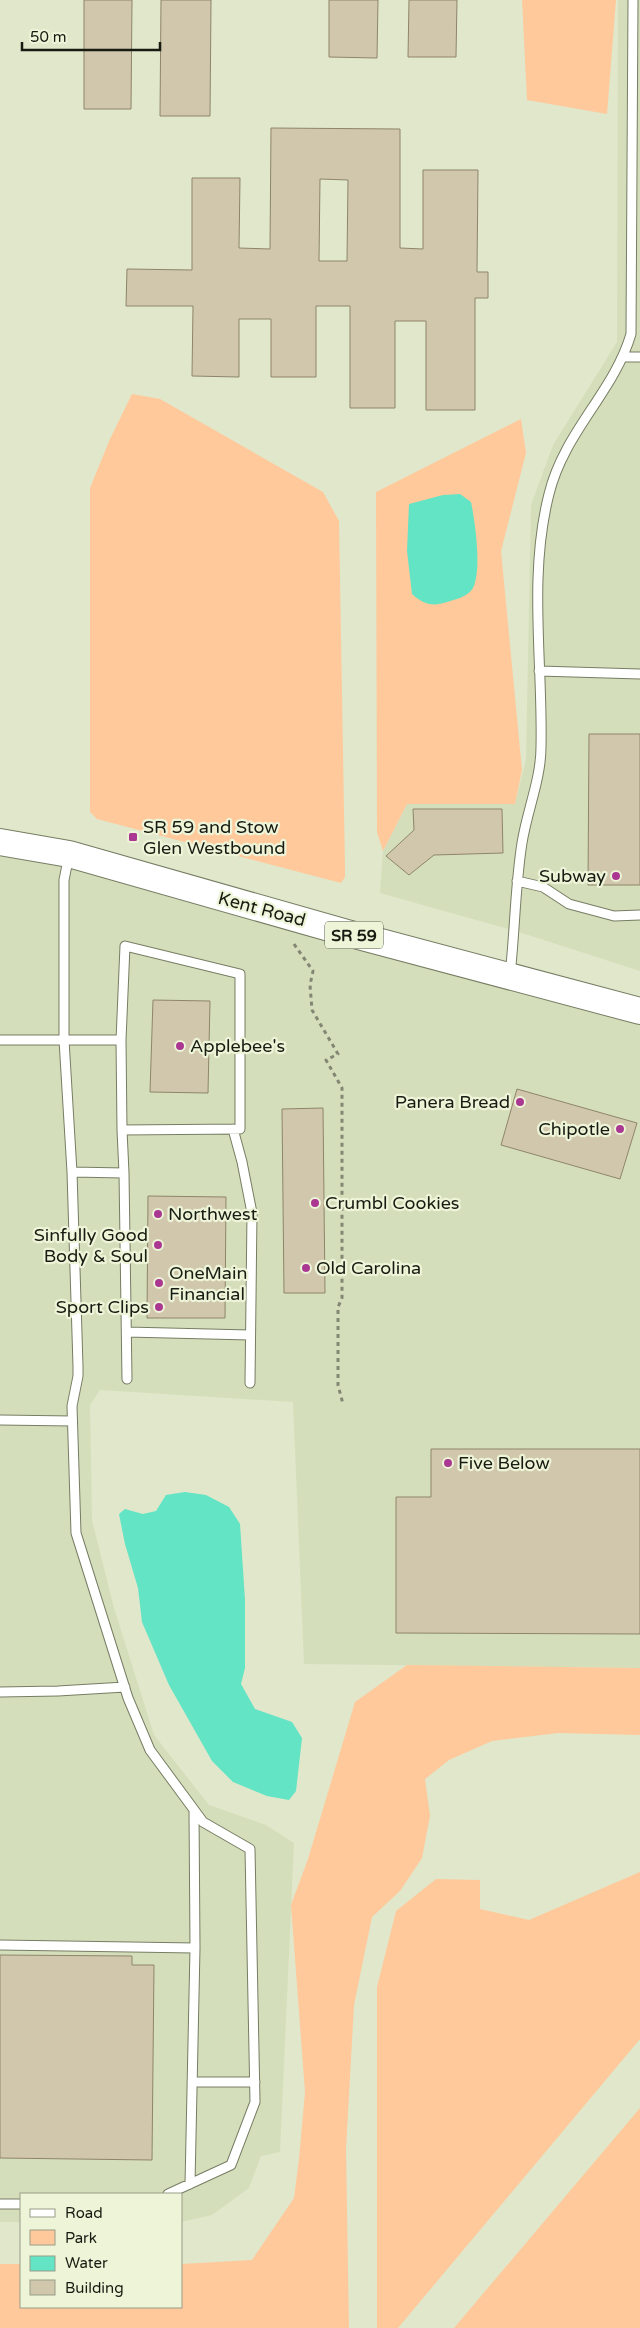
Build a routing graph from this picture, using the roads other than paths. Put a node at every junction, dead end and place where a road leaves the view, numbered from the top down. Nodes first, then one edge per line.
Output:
1 (633, 0) edge
2 (624, 357) junction
3 (640, 357) edge
4 (539, 671) junction
5 (640, 674) edge
6 (0, 842) edge
7 (69, 854) junction
8 (517, 881) junction
9 (640, 915) edge
10 (510, 977) junction
11 (640, 1011) edge
12 (0, 1040) edge
13 (64, 1040) junction
14 (121, 1040) junction
15 (233, 1129) junction
16 (122, 1130) junction
17 (72, 1172) junction
18 (124, 1173) junction
19 (127, 1332) junction
20 (250, 1335) junction
21 (127, 1379) dead end
22 (250, 1383) dead end
23 (0, 1420) edge
24 (72, 1421) junction
25 (124, 1687) junction
26 (0, 1692) edge
27 (194, 1810) junction
28 (0, 1945) edge
29 (195, 1948) junction
30 (192, 2082) junction
31 (255, 2082) junction
32 (190, 2184) junction
33 (170, 2193) edge
34 (0, 2204) edge
35 (20, 2204) edge

1 - 2 lane
2 - 3 lane
2 - 4 lane
4 - 5 lane
4 - 8 lane
6 - 7 main road, Kent Road / SR 59
7 - 10 main road, Kent Road / SR 59
7 - 13 lane
8 - 9 lane
8 - 10 lane
10 - 11 main road, Kent Road / SR 59
12 - 13 lane
13 - 14 lane
13 - 17 lane
14 - 15 lane
14 - 16 lane
15 - 16 lane
15 - 20 lane
16 - 18 lane
17 - 18 lane
17 - 24 lane
18 - 19 lane
19 - 20 lane
19 - 21 lane
20 - 22 lane
23 - 24 lane
24 - 25 lane
25 - 26 lane
25 - 27 lane
27 - 29 lane
27 - 31 lane
28 - 29 lane
29 - 30 lane
30 - 31 lane
30 - 32 lane
31 - 32 lane
32 - 33 lane
34 - 35 lane

